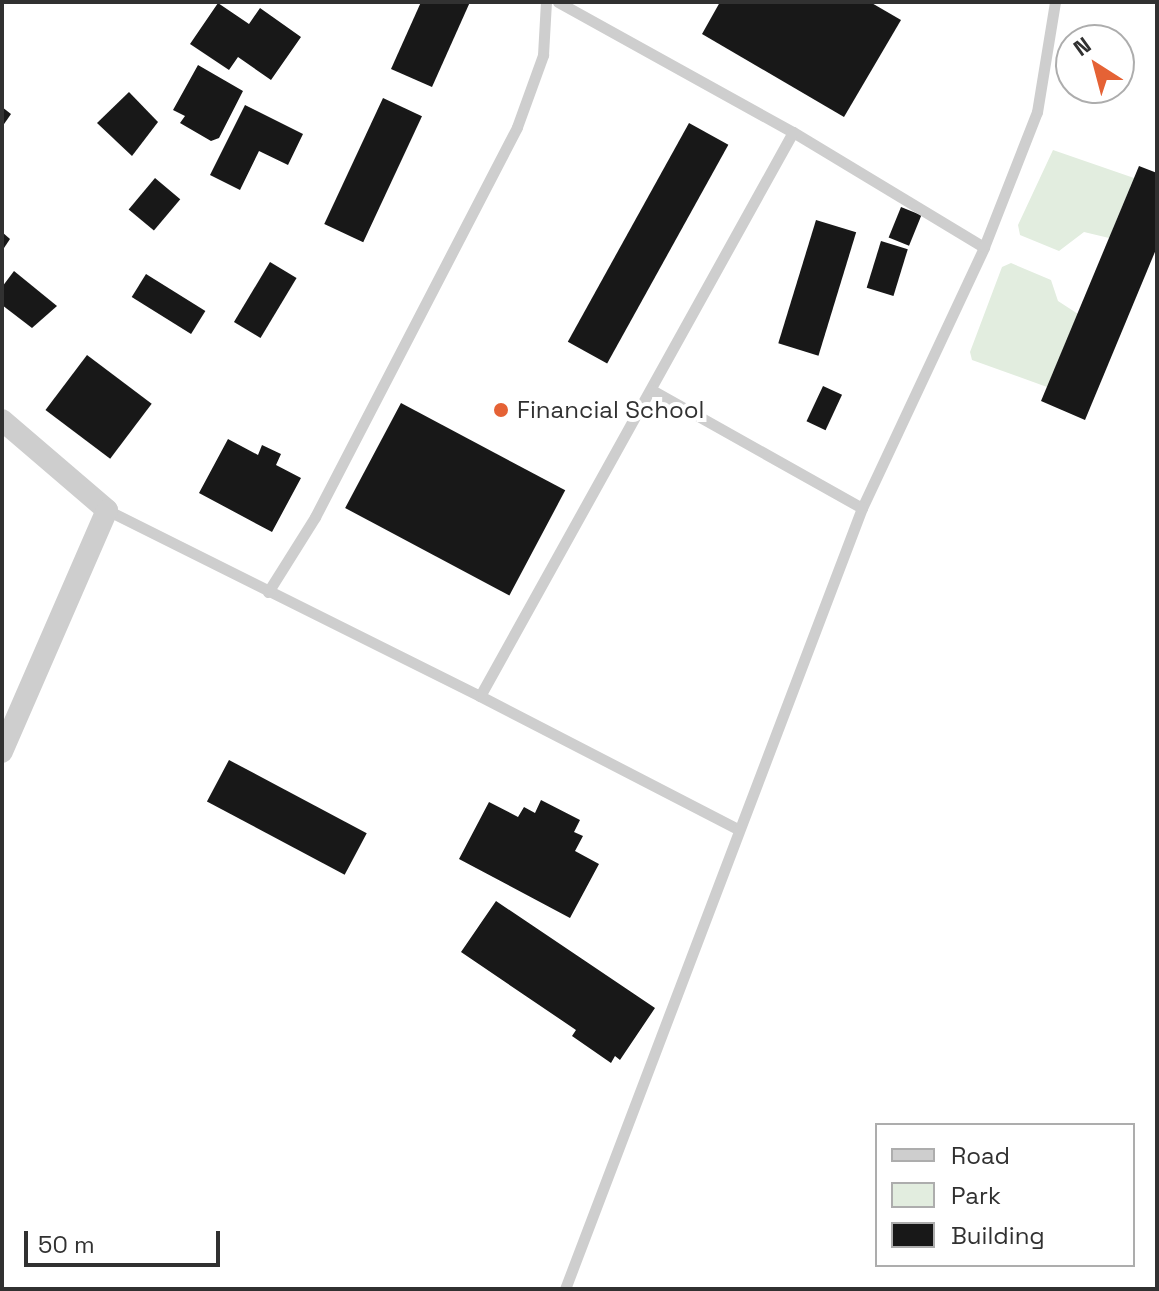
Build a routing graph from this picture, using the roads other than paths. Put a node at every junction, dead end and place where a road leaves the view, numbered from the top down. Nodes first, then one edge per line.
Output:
1 (546, 2) edge
2 (558, 2) edge
3 (1055, 2) edge
4 (793, 132) junction
5 (984, 247) junction
6 (652, 390) junction
7 (2, 420) edge
8 (862, 508) junction
9 (107, 510) junction
10 (268, 592) junction
11 (480, 696) junction
12 (2, 752) edge
13 (736, 828) junction
14 (565, 1289) edge

1 - 10 lane
2 - 4 lane
3 - 5 lane
4 - 5 lane
4 - 6 lane
5 - 8 lane
6 - 8 lane
6 - 11 lane
7 - 9 street
8 - 13 lane
9 - 10 lane
9 - 12 street
10 - 11 lane
11 - 13 lane
13 - 14 lane

